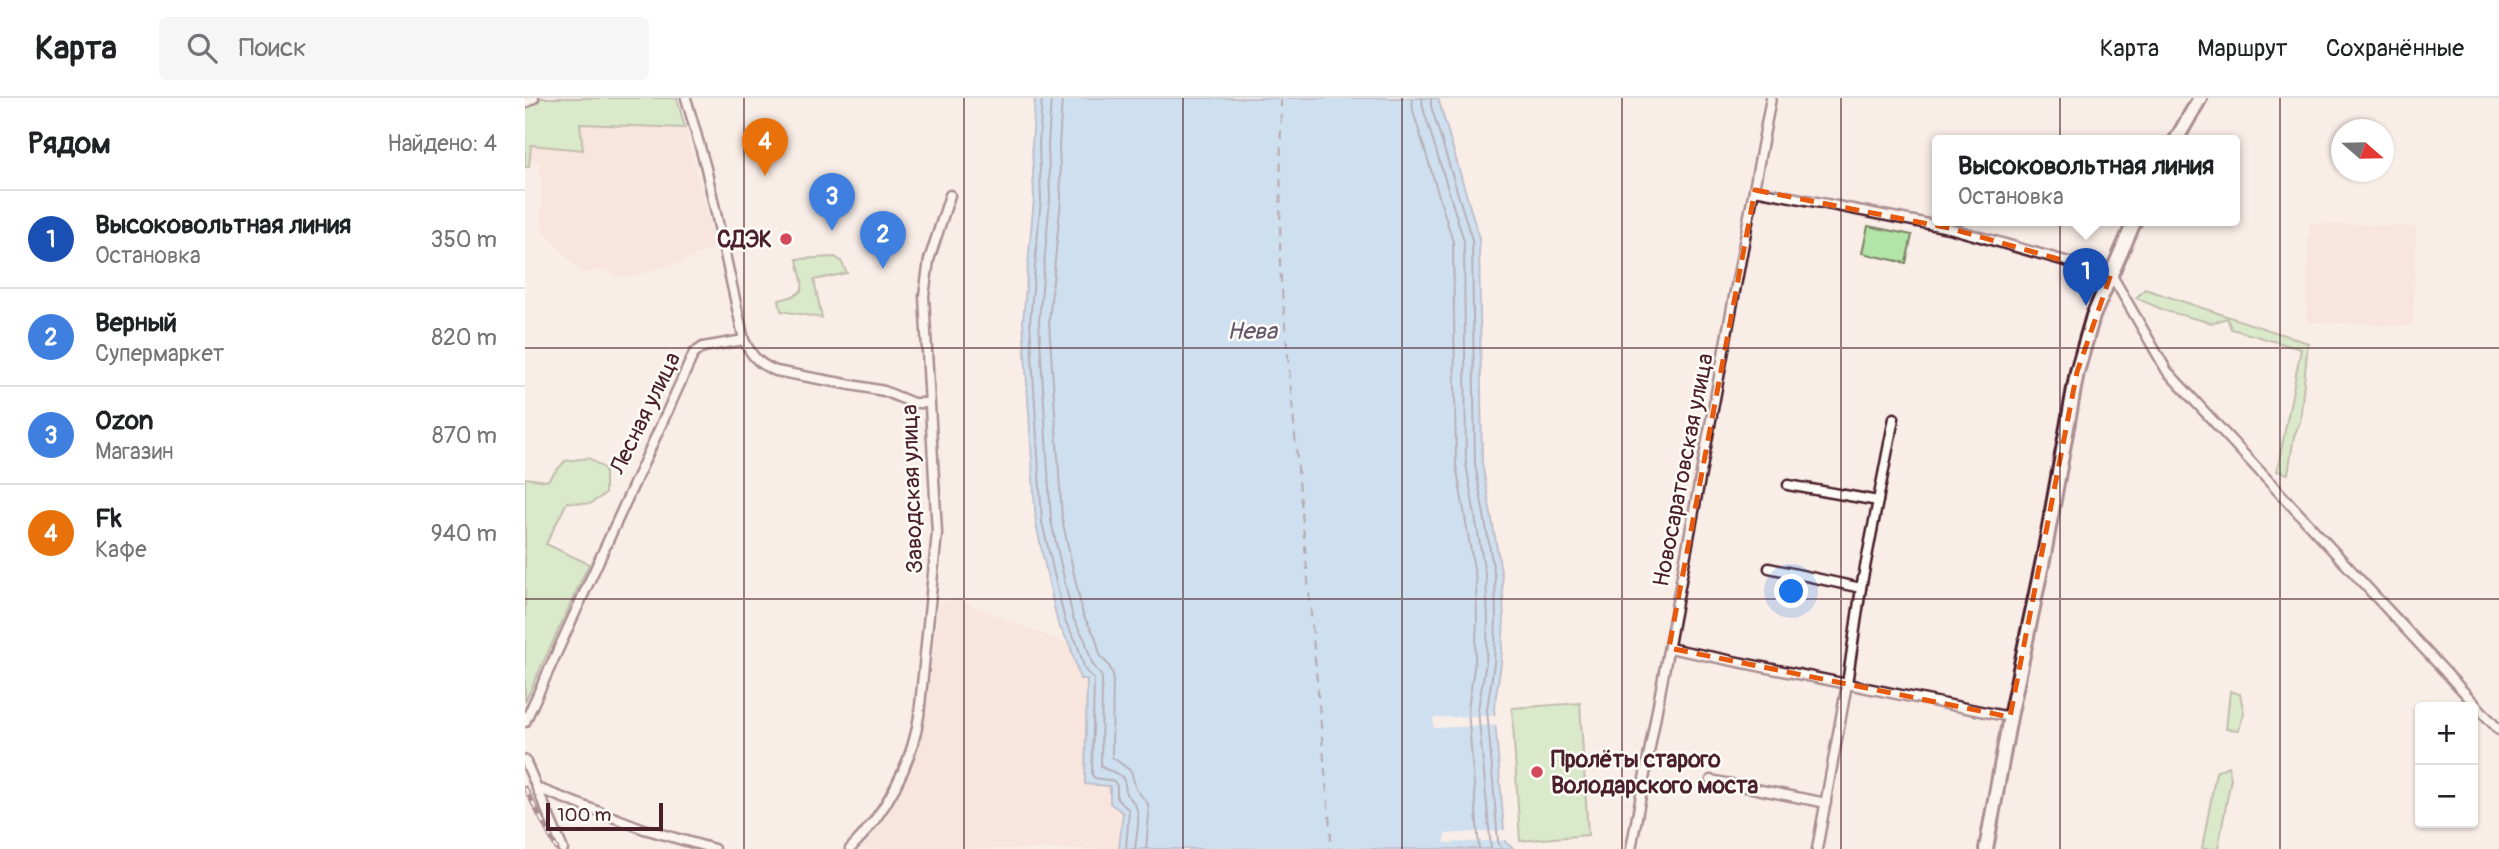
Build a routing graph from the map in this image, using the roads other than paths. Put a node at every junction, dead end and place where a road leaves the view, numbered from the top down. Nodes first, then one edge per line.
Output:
1 (534, 98) edge
2 (686, 98) edge
3 (1771, 98) edge
4 (2200, 98) edge
5 (525, 103) edge
6 (2179, 135) edge
7 (1755, 190) junction
8 (950, 195) dead end
9 (1932, 226) edge
10 (1934, 226) edge
11 (2132, 226) edge
12 (2111, 274) junction
13 (744, 341) junction
14 (929, 403) junction
15 (1894, 418) dead end
16 (1788, 485) dead end
17 (1878, 501) junction
18 (1769, 568) dead end
19 (1861, 588) junction
20 (1669, 648) junction
21 (1847, 684) junction
22 (2010, 717) junction
23 (525, 722) edge
24 (2499, 730) edge
25 (525, 760) edge
26 (1711, 780) dead end
27 (537, 788) junction
28 (1826, 803) junction
29 (563, 849) edge
30 (714, 849) edge
31 (850, 849) edge
32 (1631, 849) edge
33 (1817, 849) edge
34 (1986, 849) edge

1 - 5 street
2 - 13 street
3 - 7 street, Новосаратовская улица
4 - 6 main road
7 - 9 street
7 - 20 street, Новосаратовская улица
8 - 14 street, Заводская улица
10 - 12 street
11 - 12 main road
12 - 22 main road
12 - 24 street
13 - 14 street
13 - 23 street, Лесная улица
14 - 31 street, Заводская улица
15 - 17 street
16 - 17 street
17 - 19 street
18 - 19 street
19 - 21 street
20 - 21 street
20 - 32 street, Новосаратовская улица
21 - 22 street
21 - 28 street
22 - 34 main road
25 - 27 street
26 - 28 street
27 - 29 street
27 - 30 street
28 - 33 street

